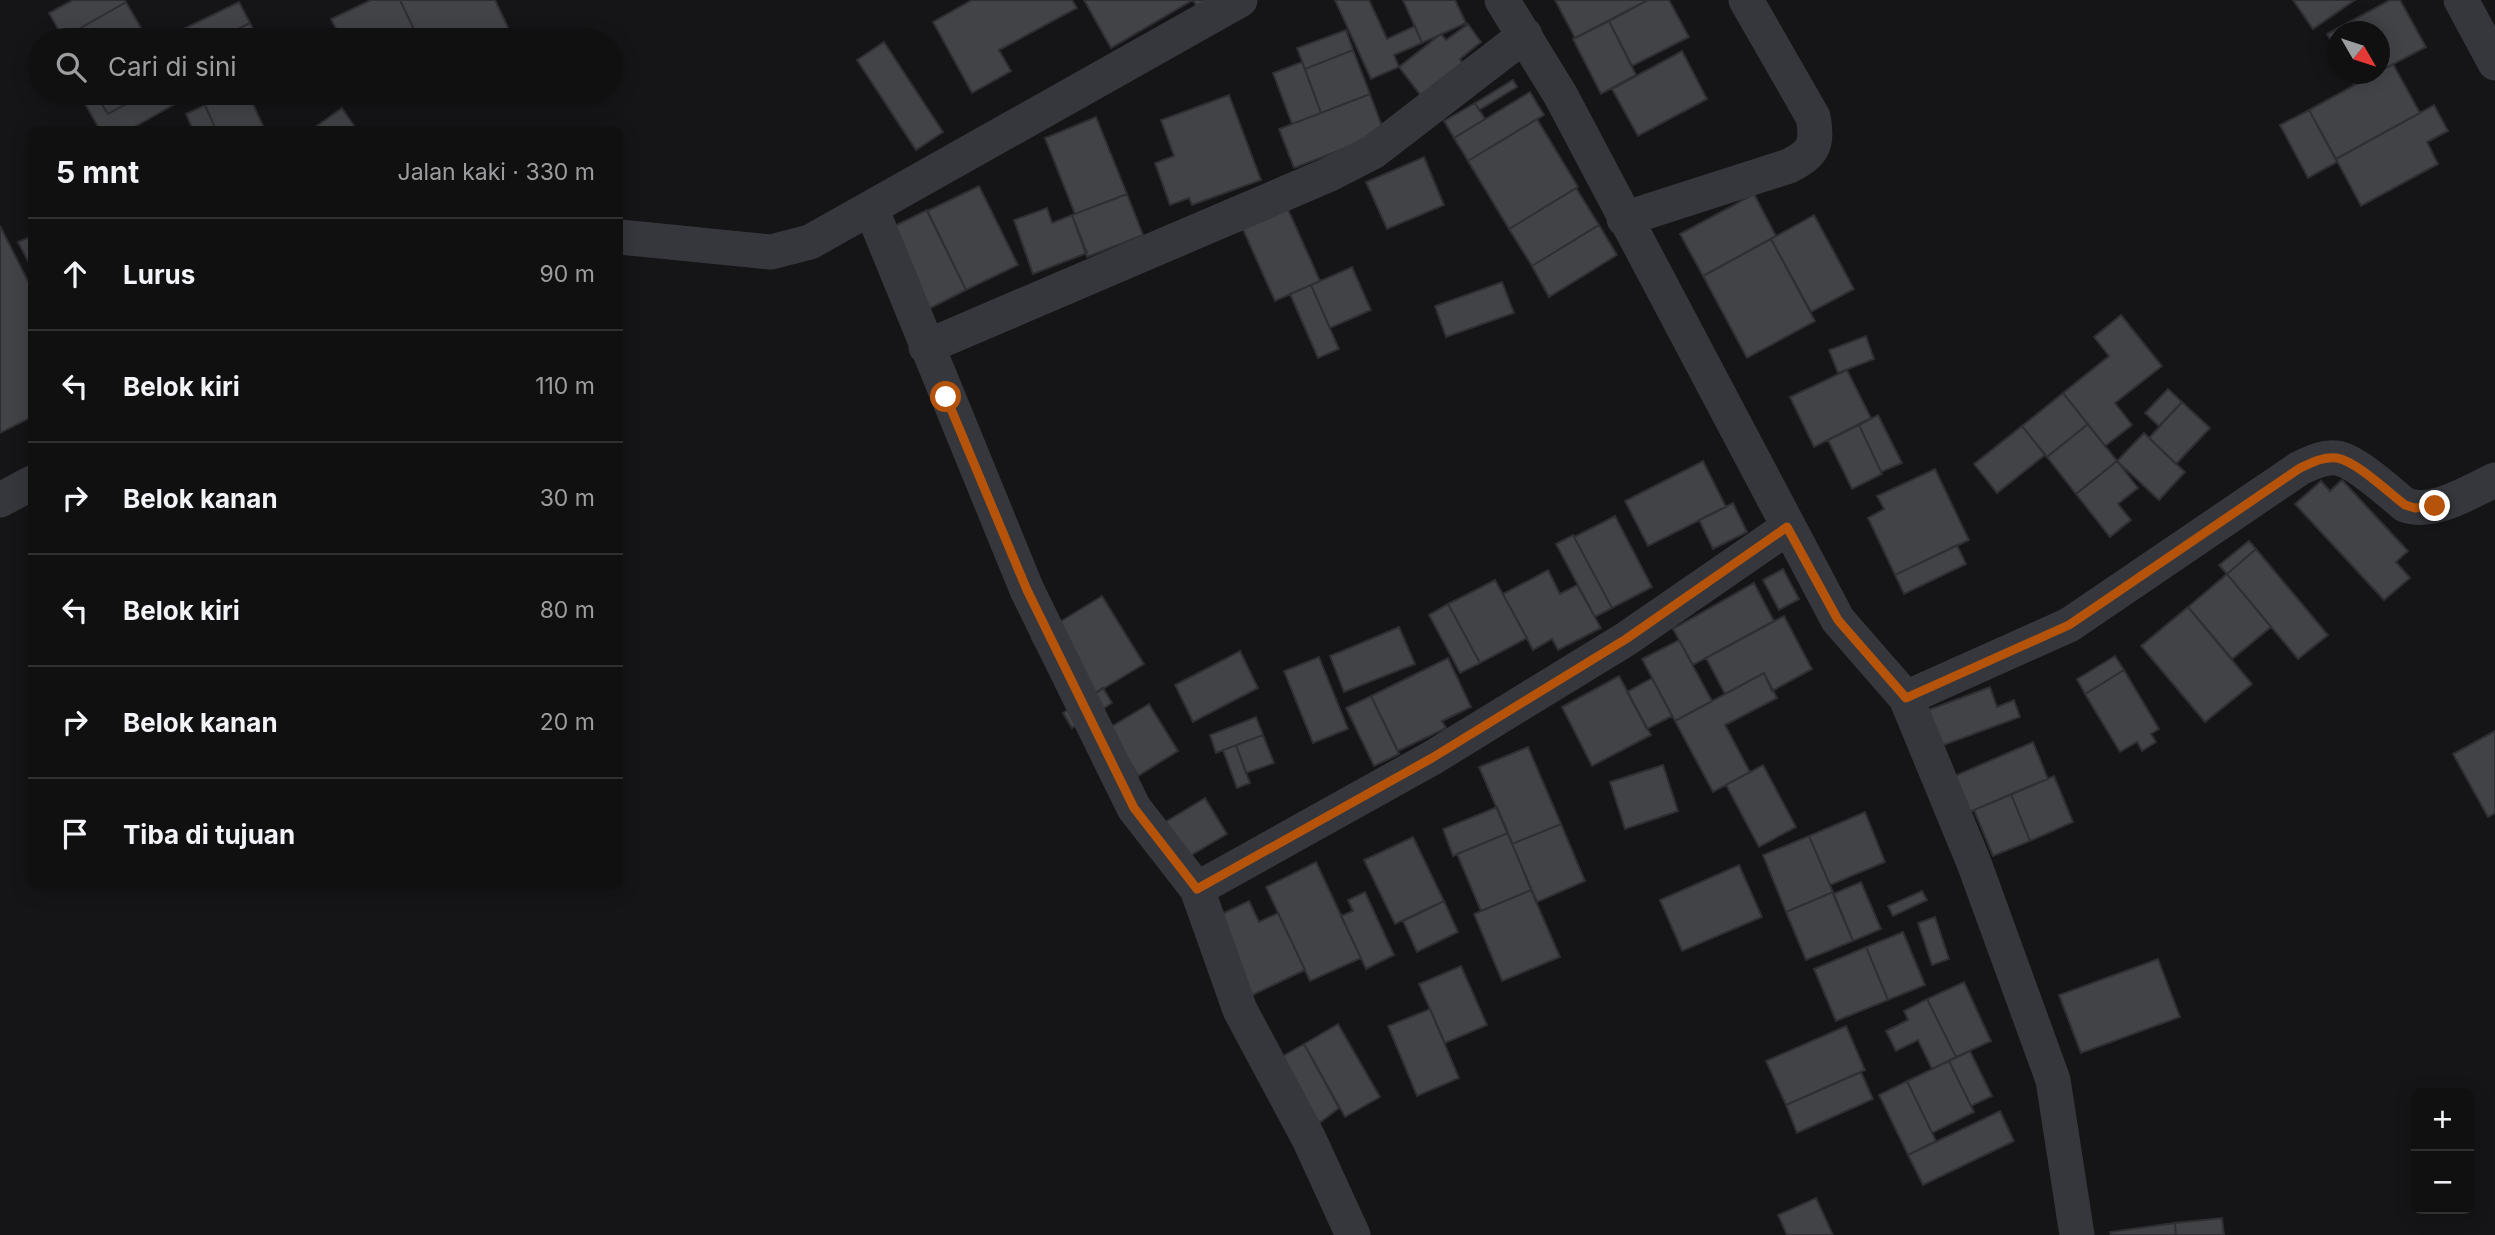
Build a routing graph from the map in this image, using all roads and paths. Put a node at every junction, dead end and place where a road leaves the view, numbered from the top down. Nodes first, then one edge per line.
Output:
1 (1240, 0) edge
2 (1502, 0) edge
3 (1746, 0) edge
4 (2461, 0) edge
5 (1525, 36) junction
6 (2495, 64) edge
7 (871, 208) junction
8 (1624, 219) junction
9 (623, 237) edge
10 (926, 347) junction
11 (2495, 481) edge
12 (28, 485) edge
13 (0, 500) edge
14 (1787, 527) junction
15 (1906, 698) junction
16 (1197, 889) junction
17 (1353, 1235) edge
18 (2077, 1235) edge

1 - 7 street
2 - 5 street
3 - 8 street
4 - 6 street
5 - 8 street
5 - 10 street
7 - 9 street
7 - 10 street
8 - 14 street
10 - 16 street
11 - 15 street
12 - 13 street
14 - 15 street
14 - 16 street
15 - 18 street
16 - 17 street

